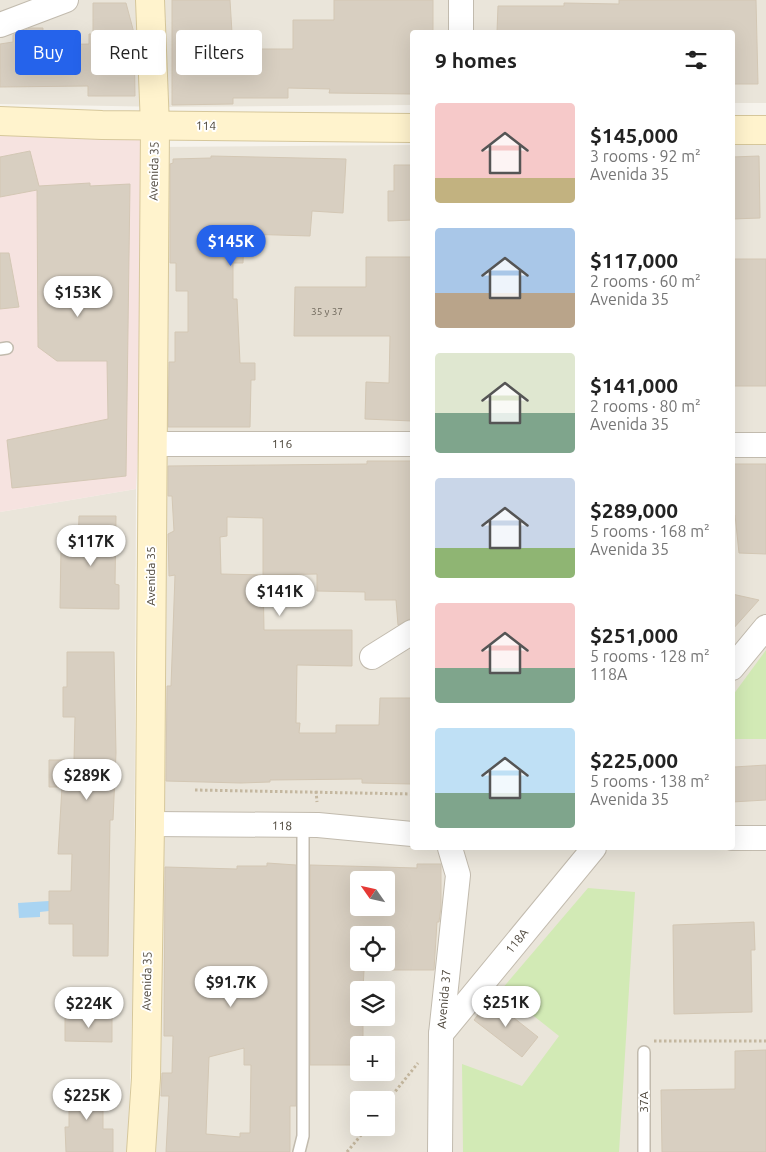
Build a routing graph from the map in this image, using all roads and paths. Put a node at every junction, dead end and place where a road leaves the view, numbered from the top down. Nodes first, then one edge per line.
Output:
1 (66, 0) edge
2 (150, 0) edge
3 (461, 0) edge
4 (0, 25) edge
5 (460, 30) edge
6 (0, 121) edge
7 (102, 125) junction
8 (155, 126) junction
9 (410, 128) edge
10 (735, 130) edge
11 (766, 130) edge
12 (154, 178) junction
13 (152, 444) junction
14 (410, 444) edge
15 (735, 445) edge
16 (766, 445) edge
17 (766, 627) edge
18 (410, 633) edge
19 (372, 657) dead end
20 (735, 664) edge
21 (195, 790) dead end
22 (410, 794) edge
23 (150, 824) junction
24 (303, 826) junction
25 (410, 834) edge
26 (735, 838) edge
27 (766, 838) edge
28 (451, 850) edge
29 (592, 850) edge
30 (441, 1034) junction
31 (766, 1041) edge
32 (644, 1052) joint
33 (395, 1092) edge
34 (360, 1136) edge
35 (140, 1148) edge
36 (299, 1152) edge
37 (347, 1152) edge
38 (440, 1152) edge
39 (644, 1152) edge

1 - 4 street
2 - 8 street, Avenida 35
3 - 5 street
6 - 7 street, 114
7 - 8 street, 114
7 - 12 street
8 - 9 street, 114
8 - 12 street, Avenida 35
10 - 11 street
12 - 13 street, Avenida 35
13 - 14 street, 116
13 - 23 street, Avenida 35
15 - 16 street
17 - 20 street
18 - 19 street
21 - 22 path
23 - 24 street, 118
23 - 35 street, Avenida 35
24 - 25 street, 118
24 - 36 lane
26 - 27 street
28 - 30 street, Avenida 37
29 - 30 street, 118A
30 - 33 path
30 - 38 street, Avenida 37
31 - 32 path
32 - 39 lane, 37A
34 - 37 path

